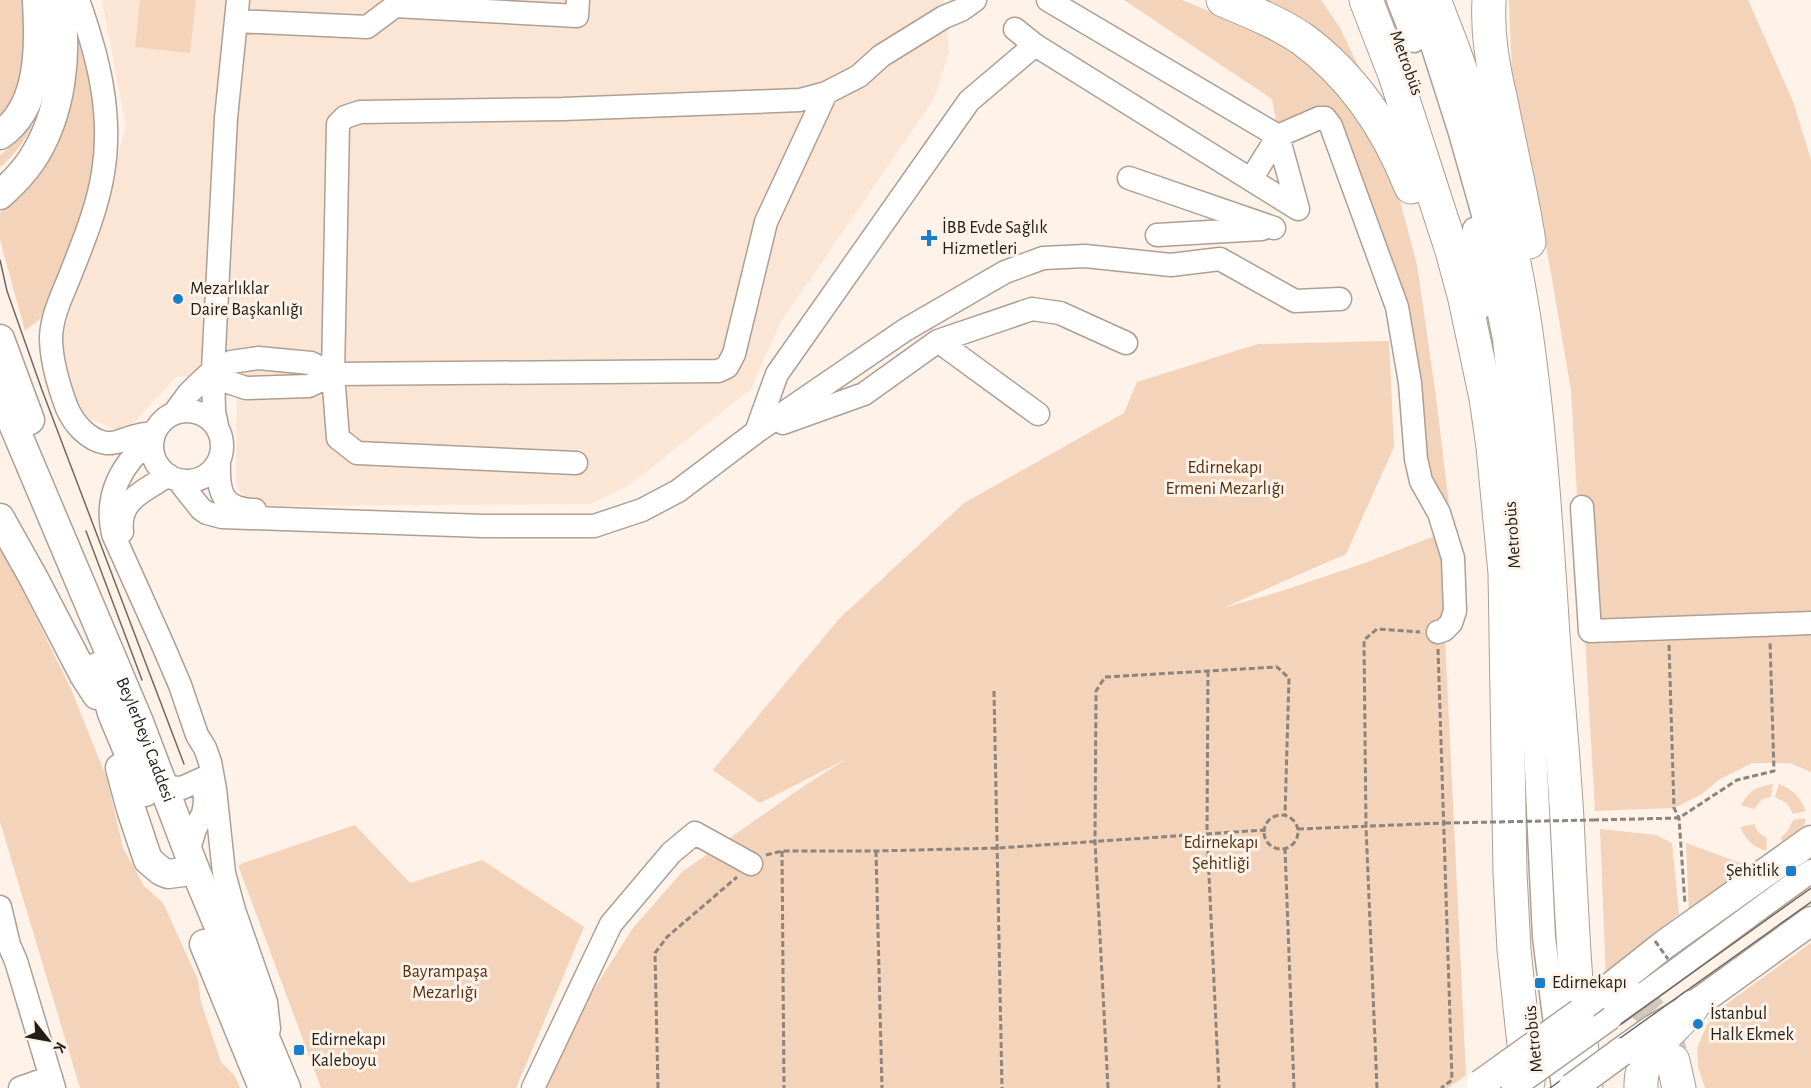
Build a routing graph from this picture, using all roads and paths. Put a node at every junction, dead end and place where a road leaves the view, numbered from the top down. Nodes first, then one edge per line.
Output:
1 (37, 0) edge
2 (60, 0) edge
3 (78, 0) edge
4 (578, 0) edge
5 (975, 0) edge
6 (1048, 0) edge
7 (1223, 0) edge
8 (1366, 0) edge
9 (1382, 0) edge
10 (1398, 0) edge
11 (1415, 0) edge
12 (1434, 0) edge
13 (1458, 0) edge
14 (1489, 0) edge
15 (237, 11) edge
16 (1015, 29) dead end
17 (1035, 45) junction
18 (62, 63) junction
19 (826, 93) junction
20 (0, 135) edge
21 (1278, 136) junction
22 (0, 175) edge
23 (1129, 178) dead end
24 (1250, 179) junction
25 (0, 195) edge
26 (1298, 209) junction
27 (1274, 228) junction
28 (1157, 235) dead end
29 (1531, 262) junction
30 (1340, 299) dead end
31 (1488, 304) junction
32 (0, 339) edge
33 (938, 341) junction
34 (1126, 343) dead end
35 (213, 370) junction
36 (333, 374) junction
37 (0, 393) edge
38 (1486, 398) junction
39 (176, 412) junction
40 (1038, 414) dead end
41 (1537, 425) junction
42 (217, 426) junction
43 (756, 432) junction
44 (154, 436) junction
45 (0, 439) edge
46 (219, 461) junction
47 (576, 463) dead end
48 (173, 477) junction
49 (1582, 507) dead end
50 (0, 518) edge
51 (610, 520) junction
52 (126, 560) junction
53 (88, 601) junction
54 (1811, 623) edge
55 (1770, 624) junction
56 (1669, 628) junction
57 (1438, 632) junction
58 (1208, 671) junction
59 (994, 692) dead end
60 (116, 725) junction
61 (197, 735) junction
62 (204, 778) junction
63 (164, 786) junction
64 (1285, 815) junction
65 (1679, 818) junction
66 (1445, 823) junction
67 (219, 828) junction
68 (1366, 828) junction
69 (1264, 830) junction
70 (1298, 830) junction
71 (1207, 833) junction
72 (1811, 840) edge
73 (1095, 842) junction
74 (998, 848) junction
75 (1285, 848) junction
76 (782, 851) junction
77 (876, 851) junction
78 (186, 864) junction
79 (751, 864) junction
80 (1811, 872) edge
81 (0, 907) edge
82 (1686, 913) dead end
83 (1811, 921) edge
84 (1655, 941) dead end
85 (5, 946) edge
86 (1668, 959) dead end
87 (1692, 1007) junction
88 (1605, 1008) junction
89 (268, 1043) junction
90 (52, 1083) edge
91 (1478, 1086) edge
92 (20, 1088) edge
93 (263, 1088) edge
94 (286, 1088) edge
95 (533, 1088) edge
96 (658, 1088) edge
97 (784, 1088) edge
98 (882, 1088) edge
99 (1002, 1088) edge
100 (1108, 1088) edge
101 (1219, 1088) edge
102 (1294, 1088) edge
103 (1377, 1088) edge
104 (1441, 1088) edge
105 (1513, 1088) edge
106 (1528, 1088) edge
107 (1539, 1088) edge
108 (1563, 1088) edge
109 (1572, 1088) edge
110 (1586, 1088) edge
111 (1641, 1088) edge

1 - 20 main road
2 - 18 main road
3 - 44 street
4 - 15 street
5 - 19 street
6 - 21 street
7 - 38 highway
8 - 38 highway
9 - 31 street, Metrobüs
10 - 31 street
11 - 31 street, Metrobüs
12 - 41 highway
13 - 29 highway
14 - 29 highway
15 - 35 street
16 - 17 street
17 - 24 street
17 - 43 street
18 - 22 main road
18 - 25 main road
19 - 36 street
19 - 36 street
21 - 24 street
21 - 26 street
21 - 57 street
23 - 27 street
24 - 26 street
26 - 27 street
27 - 28 street
29 - 41 highway
30 - 43 street
31 - 107 street, Metrobüs
31 - 108 street, Metrobüs
32 - 53 main road
33 - 34 street
33 - 40 street
33 - 43 street
35 - 36 street
35 - 39 street
35 - 42 street
36 - 47 street
37 - 53 main road, Beylerbeyi Caddesi
38 - 106 highway
39 - 42 street
39 - 44 street
41 - 110 highway
42 - 46 street
43 - 51 street
44 - 48 street
44 - 52 street
45 - 60 main road, Beylerbeyi Caddesi
46 - 48 street
46 - 51 street
48 - 51 street
48 - 52 street
49 - 56 street
50 - 60 main road
52 - 61 street
53 - 63 main road, Beylerbeyi Caddesi
54 - 55 street
55 - 56 street
55 - 65 path
56 - 65 path
57 - 66 path
57 - 68 path
58 - 64 path
58 - 71 path
58 - 73 path
59 - 74 path
60 - 78 main road, Beylerbeyi Caddesi
61 - 62 street
61 - 67 street
62 - 63 street
62 - 78 street
63 - 78 main road, Beylerbeyi Caddesi
64 - 69 path
64 - 70 path
65 - 66 path, bridge
65 - 82 path
66 - 68 path
66 - 104 path
67 - 78 street
67 - 89 street
68 - 70 path
68 - 103 path
69 - 71 path
69 - 75 path
70 - 75 path
71 - 73 path
71 - 101 path
72 - 88 main road
73 - 74 path
73 - 100 path
74 - 77 path
74 - 99 path
75 - 102 path
76 - 77 path
76 - 79 path
76 - 97 path
77 - 98 path
78 - 89 main road, Beylerbeyi Caddesi
78 - 93 main road, Beylerbeyi Caddesi
79 - 95 street
79 - 96 path
80 - 88 street
81 - 85 street
83 - 87 main road
84 - 86 path, bridge
85 - 90 street
87 - 109 main road, bridge
87 - 111 highway
88 - 91 main road, bridge
88 - 105 street, bridge
89 - 94 main road, Beylerbeyi Caddesi
90 - 92 street

